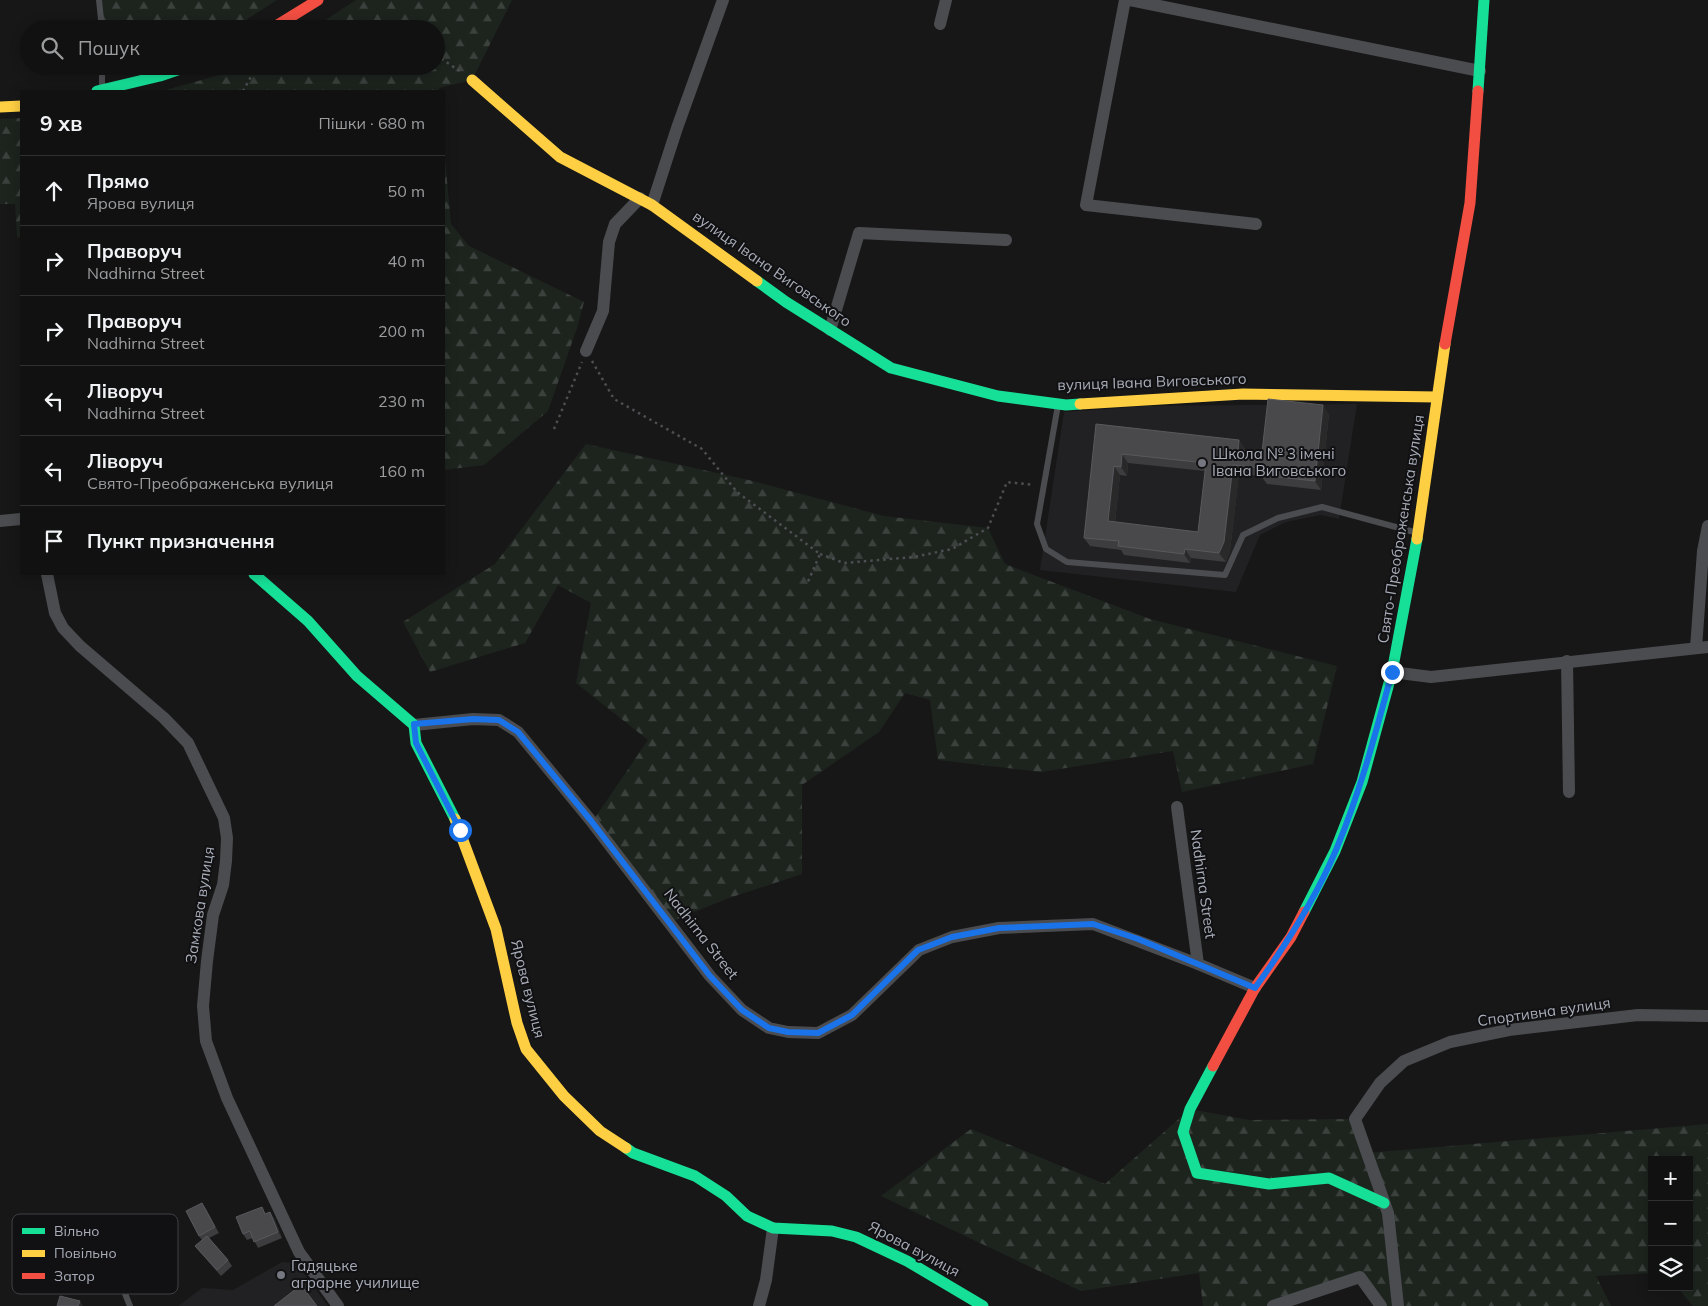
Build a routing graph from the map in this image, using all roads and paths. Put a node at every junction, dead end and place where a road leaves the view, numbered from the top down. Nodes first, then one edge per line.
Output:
1 (99, 0) edge
2 (318, 0) edge
3 (723, 0) edge
4 (946, 0) edge
5 (1125, 0) edge
6 (1130, 0) edge
7 (1484, 0) edge
8 (101, 20) edge
9 (286, 20) edge
10 (940, 24) dead end
11 (445, 61) edge
12 (1480, 71) junction
13 (101, 75) edge
14 (163, 75) edge
15 (252, 75) edge
16 (472, 80) joint
17 (99, 90) edge
18 (103, 90) edge
19 (245, 90) edge
20 (20, 106) edge
21 (0, 107) edge
22 (640, 198) junction
23 (652, 205) junction
24 (1256, 224) dead end
25 (1006, 240) dead end
26 (830, 330) junction
27 (586, 351) junction
28 (1437, 397) junction
29 (1058, 404) junction
30 (554, 429) dead end
31 (1043, 486) junction
32 (20, 520) edge
33 (0, 521) edge
34 (1708, 526) edge
35 (1418, 533) junction
36 (820, 554) junction
37 (46, 575) edge
38 (255, 575) edge
39 (807, 584) dead end
40 (1702, 648) edge
41 (1567, 662) junction
42 (1392, 672) junction
43 (414, 724) junction
44 (1569, 792) dead end
45 (1177, 807) dead end
46 (1198, 964) junction
47 (1255, 988) junction
48 (1708, 1016) edge
49 (1384, 1202) junction
50 (773, 1228) junction
51 (125, 1294) edge
52 (130, 1306) edge
53 (338, 1306) edge
54 (760, 1306) edge
55 (982, 1306) edge
56 (1273, 1306) edge
57 (1381, 1306) edge
58 (1398, 1306) edge

1 - 8 lane
2 - 9 street
3 - 23 street
4 - 10 street
5 - 24 street
6 - 12 street
7 - 12 street, Свято-Преображенська вулиця
11 - 16 path
12 - 28 street, Свято-Преображенська вулиця
13 - 17 lane
14 - 18 street
15 - 19 path
16 - 22 street, вулиця Івана Виговського
20 - 21 street
22 - 23 street, вулиця Івана Виговського
22 - 27 street
23 - 26 street, вулиця Івана Виговського
25 - 26 street
26 - 29 street, вулиця Івана Виговського
27 - 30 path
27 - 36 path
28 - 29 street, вулиця Івана Виговського
28 - 35 street, Свято-Преображенська вулиця
29 - 31 lane
31 - 35 lane
31 - 36 path
32 - 33 street
34 - 40 street
35 - 42 street, Свято-Преображенська вулиця
36 - 39 path
37 - 53 street, Замкова вулиця
38 - 43 street
40 - 41 street
41 - 42 street
41 - 44 street
42 - 47 street, Свято-Преображенська вулиця
43 - 46 street, Nadhirna Street
43 - 50 street, Ярова вулиця
45 - 46 street, Nadhirna Street
46 - 47 street, Nadhirna Street
47 - 49 street, Свято-Преображенська вулиця
48 - 49 street, Спортивна вулиця
49 - 58 street
50 - 54 street
50 - 55 street, Ярова вулиця
51 - 52 lane
56 - 57 street

